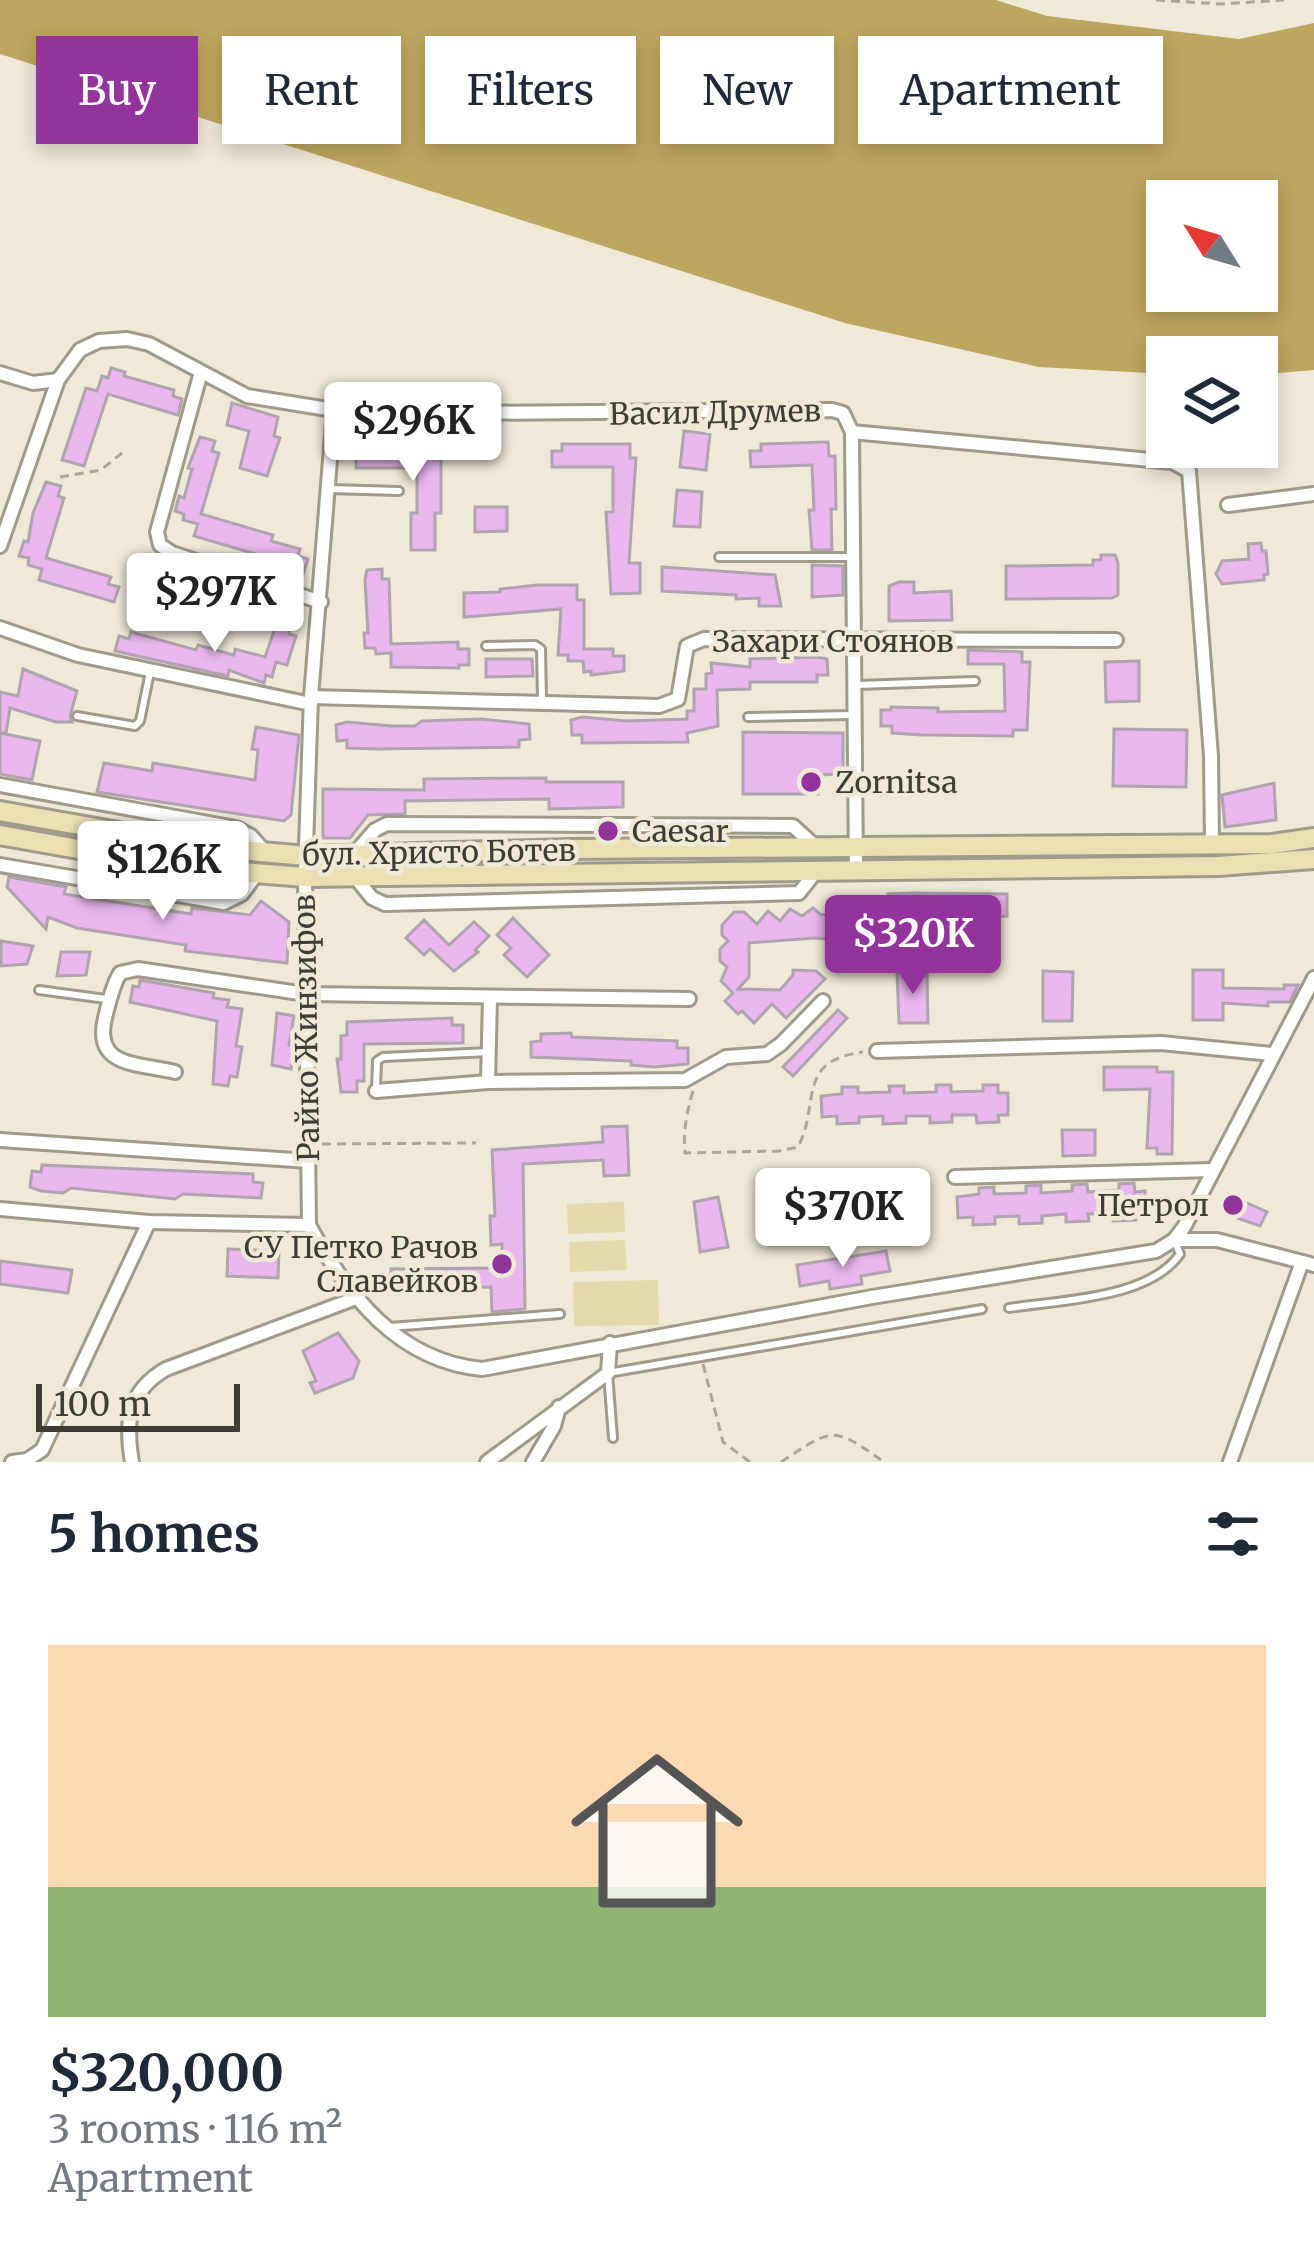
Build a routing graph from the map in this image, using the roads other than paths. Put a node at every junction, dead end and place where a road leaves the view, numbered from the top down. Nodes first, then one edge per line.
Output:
1 (201, 372) junction
2 (0, 374) edge
3 (58, 380) junction
4 (334, 410) junction
5 (852, 432) junction
6 (328, 489) junction
7 (399, 490) dead end
8 (1314, 494) edge
9 (1228, 505) dead end
10 (0, 546) edge
11 (719, 557) dead end
12 (854, 557) junction
13 (321, 602) junction
14 (0, 628) edge
15 (1116, 640) dead end
16 (852, 641) junction
17 (486, 646) dead end
18 (150, 672) junction
19 (975, 681) dead end
20 (853, 685) junction
21 (311, 701) junction
22 (542, 704) junction
23 (854, 715) junction
24 (76, 716) dead end
25 (748, 717) dead end
26 (0, 785) edge
27 (0, 811) edge
28 (0, 835) edge
29 (1314, 838) edge
30 (1212, 844) junction
31 (857, 847) junction
32 (818, 849) junction
33 (355, 853) junction
34 (268, 855) junction
35 (307, 856) junction
36 (1314, 859) edge
37 (0, 865) edge
38 (856, 869) junction
39 (817, 870) junction
40 (256, 875) junction
41 (304, 877) junction
42 (355, 877) junction
43 (1314, 979) edge
44 (39, 990) dead end
45 (306, 994) junction
46 (490, 998) junction
47 (688, 999) dead end
48 (110, 1000) junction
49 (823, 1000) dead end
50 (877, 1051) road end
51 (489, 1052) junction
52 (1272, 1054) junction
53 (175, 1072) dead end
54 (488, 1082) junction
55 (376, 1091) joint
56 (0, 1140) edge
57 (309, 1160) junction
58 (1213, 1170) junction
59 (955, 1177) dead end
60 (0, 1209) edge
61 (149, 1222) junction
62 (309, 1225) junction
63 (1168, 1244) junction
64 (1308, 1263) edge
65 (359, 1297) junction
66 (1009, 1309) dead end
67 (982, 1310) dead end
68 (560, 1314) dead end
69 (382, 1327) junction
70 (610, 1343) junction
71 (608, 1373) junction
72 (559, 1407) junction
73 (614, 1438) dead end
74 (12, 1462) edge
75 (132, 1462) edge
76 (487, 1462) edge
77 (533, 1462) edge
78 (1230, 1462) edge

1 - 3 street, Васил Друмев
1 - 4 street, Васил Друмев
1 - 13 street
2 - 3 street
3 - 10 street
4 - 5 street, Васил Друмев
4 - 6 street, Райко Жинзифов
5 - 12 street
5 - 30 street, Васил Друмев
6 - 7 lane
6 - 13 street, Райко Жинзифов
8 - 9 street
11 - 12 lane
12 - 16 street
13 - 21 street, Райко Жинзифов
14 - 18 street, Захари Стоянов
15 - 16 street, Захари Стоянов
16 - 20 street
16 - 22 street, Захари Стоянов
17 - 22 lane
18 - 21 street, Захари Стоянов
18 - 24 lane
19 - 20 lane
20 - 23 street
21 - 22 street, Захари Стоянов
21 - 35 street, Райко Жинзифов
23 - 25 lane
23 - 31 street
26 - 34 street
27 - 34 main road, бул. Христо Ботев
28 - 40 main road, бул. Христо Ботев
29 - 30 main road, бул. Христо Ботев
30 - 31 main road, бул. Христо Ботев
31 - 32 main road, бул. Христо Ботев
31 - 38 street
32 - 33 main road, бул. Христо Ботев
32 - 33 street
33 - 35 main road, бул. Христо Ботев
34 - 35 main road, бул. Христо Ботев
35 - 41 street, Райко Жинзифов
36 - 38 main road, бул. Христо Ботев
37 - 40 street
38 - 39 main road, бул. Христо Ботев
39 - 42 main road, бул. Христо Ботев
39 - 42 street
40 - 41 main road, бул. Христо Ботев
41 - 42 main road, бул. Христо Ботев
41 - 45 street, Райко Жинзифов
43 - 52 street
44 - 48 lane
45 - 46 street
45 - 48 street
45 - 57 street, Райко Жинзифов
46 - 47 street
46 - 51 street
48 - 53 street
49 - 54 street
50 - 52 street
51 - 54 street
51 - 55 lane
52 - 58 street
54 - 55 street
56 - 57 street
57 - 62 street, Райко Жинзифов
58 - 59 street
58 - 63 street
60 - 61 street
61 - 62 street
61 - 74 street
62 - 65 street
63 - 64 street
63 - 66 lane
63 - 70 street
64 - 78 street
65 - 69 street
65 - 75 street
67 - 71 lane
68 - 69 lane
69 - 70 street
70 - 71 street
71 - 72 street
71 - 73 lane
72 - 76 street
72 - 77 street

